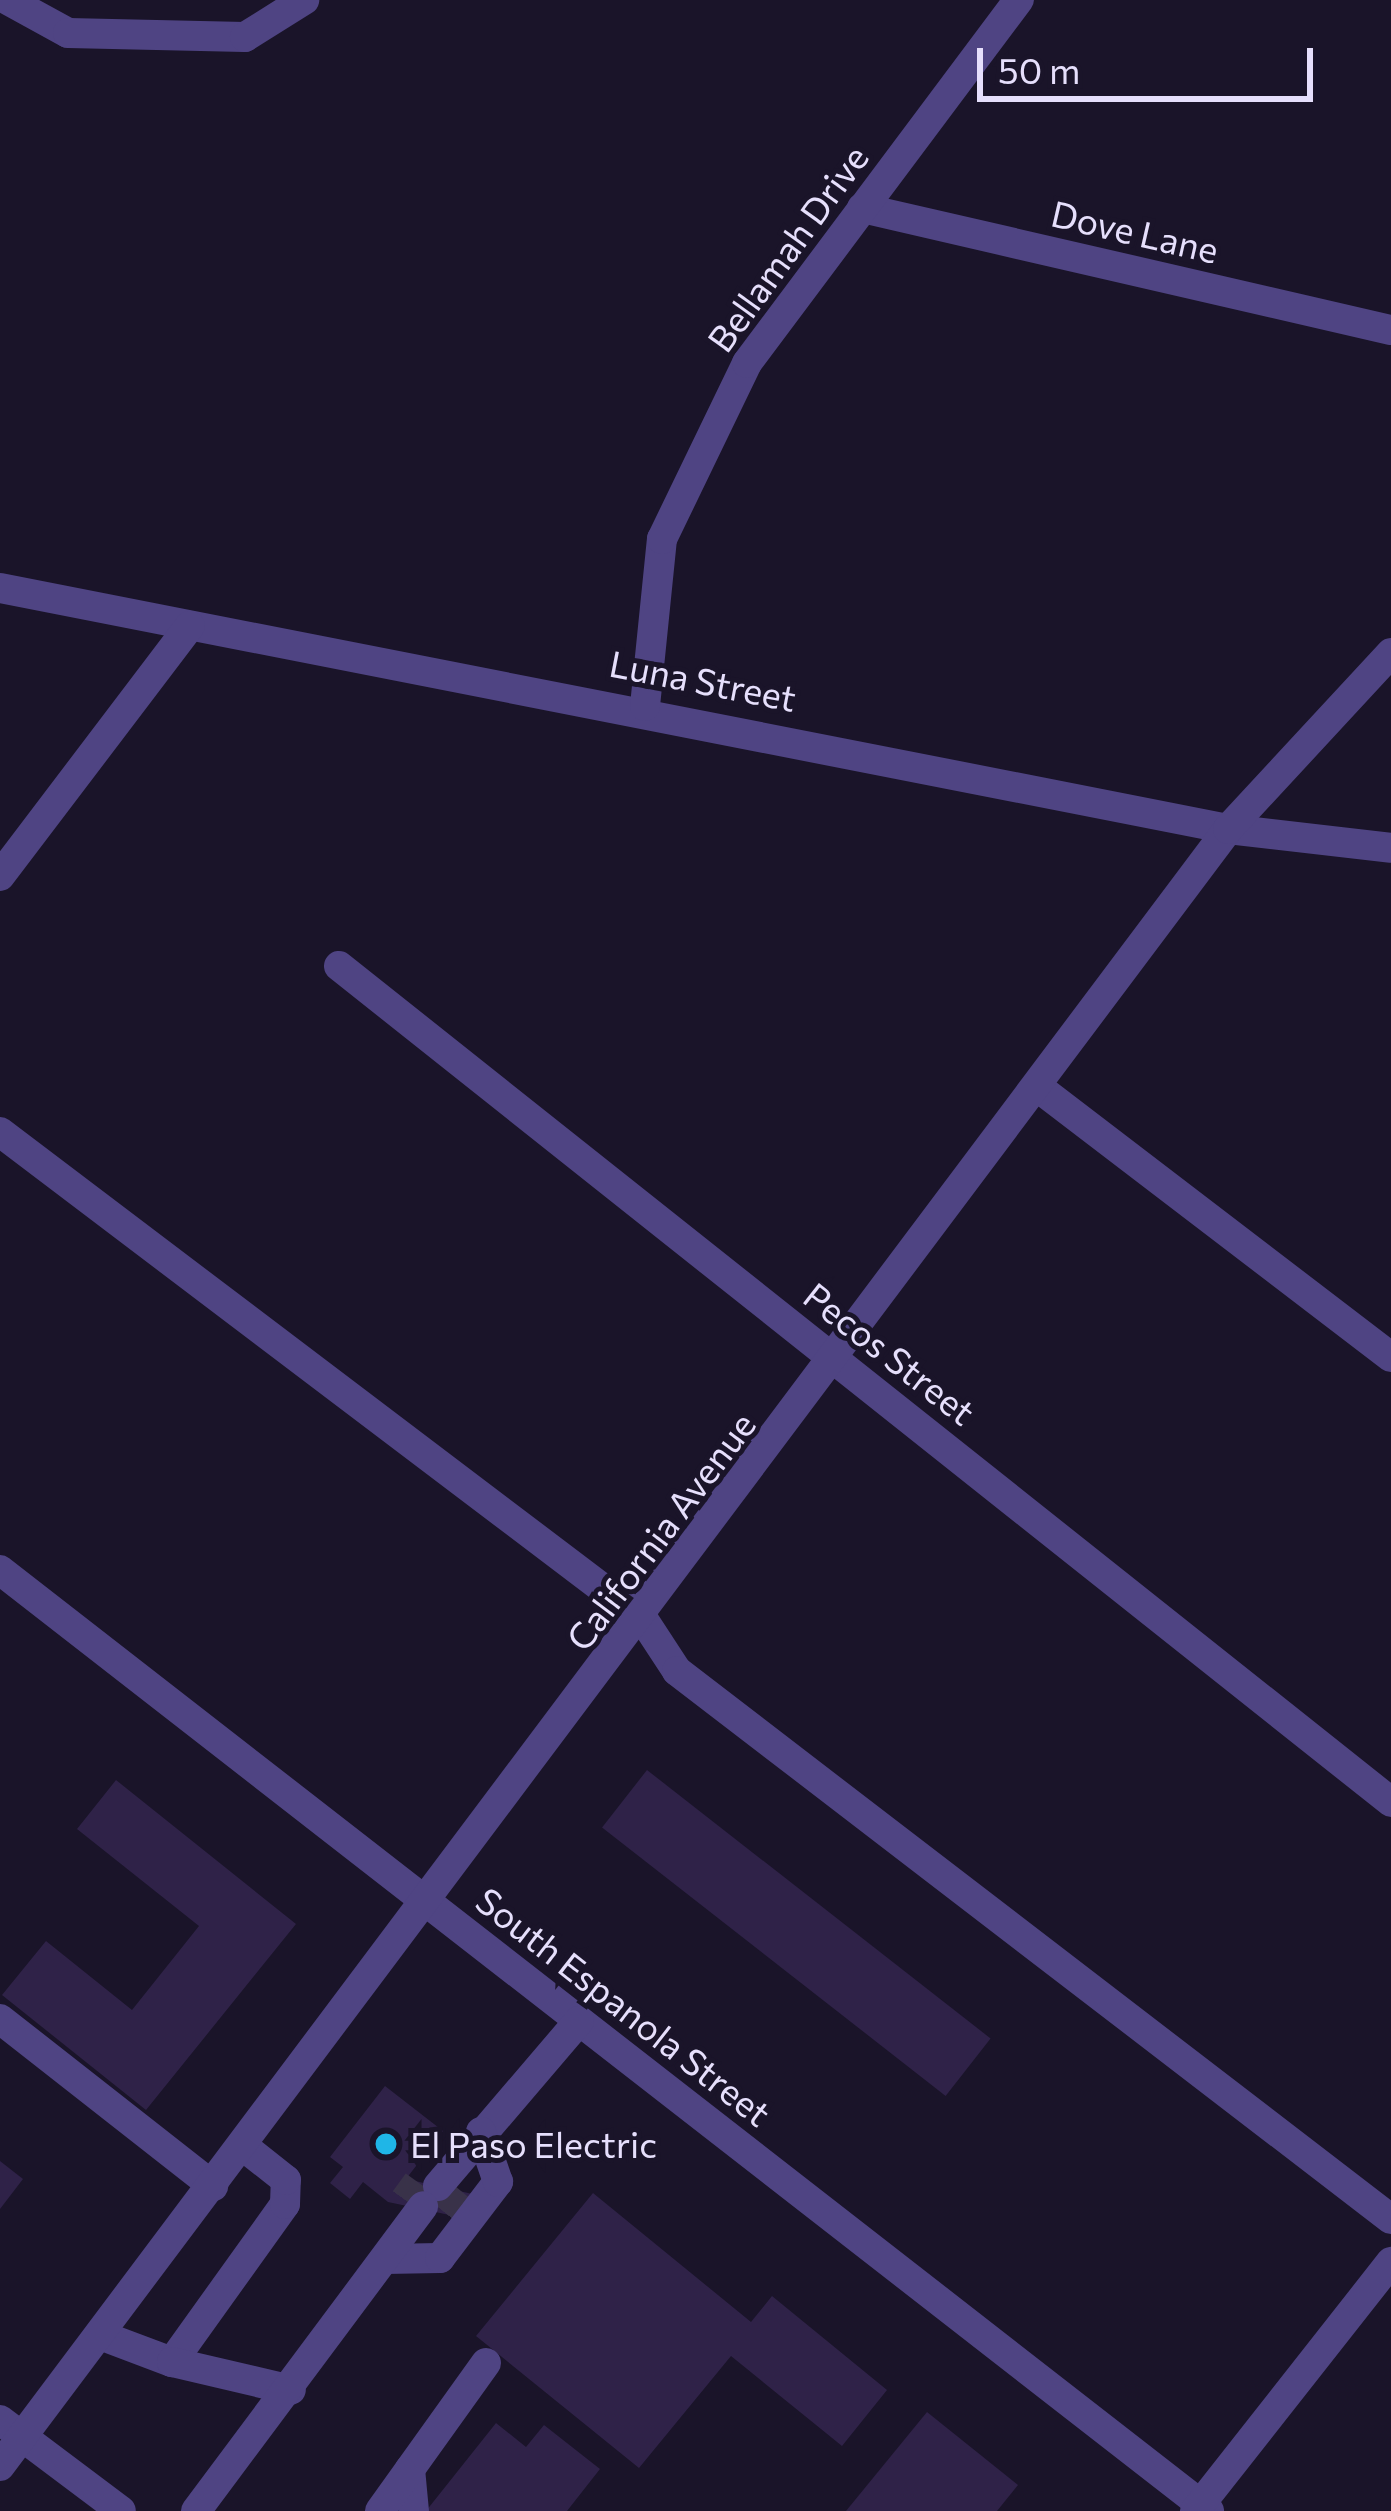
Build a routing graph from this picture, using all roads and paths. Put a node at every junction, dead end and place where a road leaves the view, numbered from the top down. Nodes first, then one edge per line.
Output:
1 (8, 0) edge
2 (304, 0) edge
3 (1019, 0) edge
4 (862, 208) junction
5 (1391, 330) edge
6 (0, 587) edge
7 (190, 626) junction
8 (1391, 653) edge
9 (645, 706) junction
10 (1228, 829) junction
11 (1391, 848) edge
12 (0, 876) edge
13 (339, 966) dead end
14 (1039, 1088) junction
15 (0, 1132) edge
16 (1391, 1357) edge
17 (838, 1362) junction
18 (0, 1570) edge
19 (643, 1618) junction
20 (1391, 1802) edge
21 (428, 1903) junction
22 (0, 2019) edge
23 (579, 2020) junction
24 (481, 2132) junction
25 (244, 2146) junction
26 (213, 2186) junction
27 (431, 2196) junction
28 (1391, 2218) edge
29 (385, 2260) junction
30 (1391, 2262) edge
31 (100, 2335) junction
32 (172, 2362) junction
33 (486, 2363) dead end
34 (290, 2390) junction
35 (11, 2428) edge
36 (0, 2466) edge
37 (410, 2469) junction
38 (1202, 2509) edge
39 (121, 2511) edge
40 (196, 2511) edge
41 (380, 2511) edge
42 (414, 2511) edge

1 - 2 street
3 - 4 street, Bellamah Drive
4 - 5 street, Dove Lane
4 - 9 street, Bellamah Drive
6 - 7 street, Luna Street
7 - 9 street, Luna Street
7 - 12 street
8 - 10 street, California Avenue
9 - 10 street, Luna Street
10 - 11 street, Luna Street
10 - 14 street, California Avenue
13 - 17 street, Pecos Street
14 - 16 street
14 - 17 street, California Avenue
15 - 19 street
17 - 19 street, California Avenue
17 - 20 street, Pecos Street
18 - 21 street, South Espanola Street
19 - 21 street, California Avenue
19 - 28 street
21 - 23 street, South Espanola Street
21 - 25 street, California Avenue
22 - 26 street
23 - 24 street
23 - 38 street, South Espanola Street
24 - 27 street
24 - 27 street
24 - 29 street
25 - 26 street, California Avenue
25 - 32 street
26 - 31 street, California Avenue
27 - 29 street
29 - 34 street
30 - 38 street
31 - 32 street
31 - 35 street, California Avenue
32 - 34 street
33 - 37 street
34 - 40 street
35 - 36 street, California Avenue
35 - 39 street
37 - 41 street
37 - 42 street

